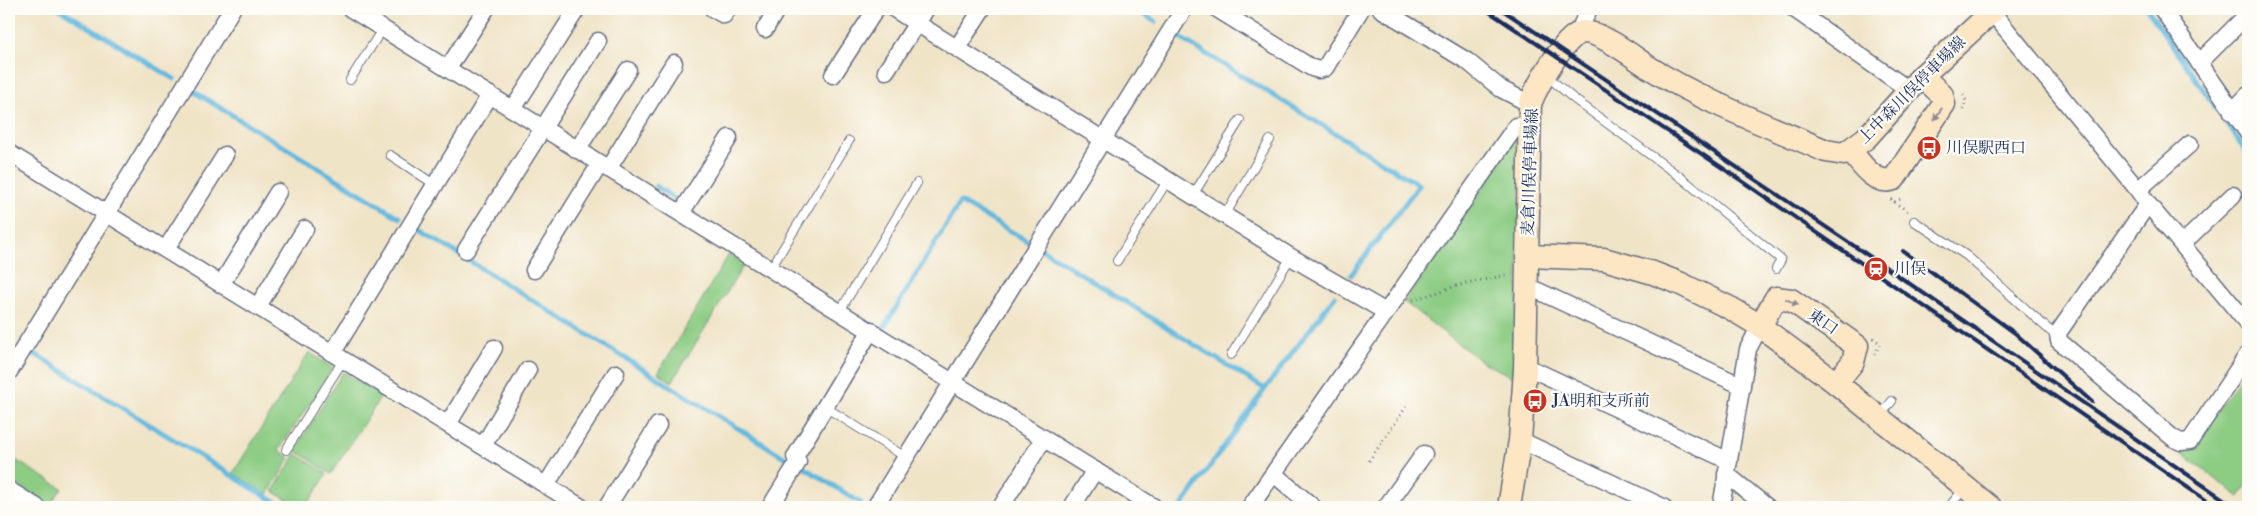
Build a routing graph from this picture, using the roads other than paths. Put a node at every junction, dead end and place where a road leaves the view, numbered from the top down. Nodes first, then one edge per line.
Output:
1 (232, 9) edge
2 (486, 9) edge
3 (576, 9) edge
4 (713, 9) edge
5 (728, 9) edge
6 (777, 9) edge
7 (876, 9) edge
8 (894, 9) edge
9 (926, 9) edge
10 (982, 9) edge
11 (1184, 9) edge
12 (1217, 9) edge
13 (1361, 9) edge
14 (1381, 9) edge
15 (1589, 9) edge
16 (1794, 9) edge
17 (2162, 9) edge
18 (1994, 10) edge
19 (360, 11) edge
20 (2248, 14) edge
21 (918, 23) junction
22 (383, 28) junction
23 (765, 29) dead end
24 (1582, 32) junction
25 (598, 41) dead end
26 (957, 48) junction
27 (674, 63) dead end
28 (2199, 63) junction
29 (448, 68) junction
30 (628, 70) dead end
31 (886, 70) dead end
32 (1545, 75) junction
33 (833, 76) dead end
34 (350, 80) dead end
35 (1916, 83) junction
36 (490, 95) junction
37 (2248, 95) edge
38 (513, 108) junction
39 (2232, 112) junction
40 (1529, 115) junction
41 (1240, 120) dead end
42 (543, 128) junction
43 (2248, 134) edge
44 (729, 138) dead end
45 (1102, 140) junction
46 (1270, 140) dead end
47 (849, 141) dead end
48 (2190, 144) dead end
49 (577, 150) junction
50 (1851, 150) junction
51 (9, 153) edge
52 (226, 155) dead end
53 (390, 155) dead end
54 (604, 166) junction
55 (1168, 180) junction
56 (917, 183) dead end
57 (434, 184) junction
58 (2138, 190) junction
59 (278, 192) dead end
60 (1193, 195) junction
61 (2233, 195) dead end
62 (2148, 204) junction
63 (106, 213) junction
64 (682, 213) junction
65 (1225, 215) junction
66 (1914, 221) road end
67 (305, 229) dead end
68 (2182, 244) junction
69 (166, 249) junction
70 (466, 250) dead end
71 (1291, 256) junction
72 (1528, 256) junction
73 (1116, 262) dead end
74 (770, 268) junction
75 (1776, 269) dead end
76 (534, 270) dead end
77 (1521, 282) junction
78 (222, 283) junction
79 (258, 306) junction
80 (840, 311) junction
81 (1386, 312) junction
82 (2248, 324) edge
83 (1760, 326) junction
84 (871, 330) junction
85 (2057, 337) junction
86 (494, 348) dead end
87 (1231, 354) dead end
88 (2248, 354) edge
89 (338, 356) junction
90 (528, 370) dead end
91 (1525, 370) junction
92 (9, 372) edge
93 (616, 374) dead end
94 (953, 381) junction
95 (1836, 383) junction
96 (1742, 386) junction
97 (825, 407) junction
98 (448, 424) junction
99 (658, 425) dead end
100 (1044, 438) junction
101 (1520, 440) junction
102 (483, 446) junction
103 (286, 450) dead end
104 (899, 453) dead end
105 (1424, 454) dead end
106 (1727, 468) junction
107 (1095, 470) junction
108 (1274, 474) junction
109 (546, 485) junction
110 (9, 490) edge
111 (1958, 496) dead end
112 (37, 507) edge
113 (582, 507) edge
114 (607, 507) edge
115 (770, 507) edge
116 (875, 507) edge
117 (1001, 507) edge
118 (1072, 507) edge
119 (1154, 507) edge
120 (1250, 507) edge
121 (1314, 507) edge
122 (1386, 507) edge
123 (1508, 507) edge
124 (1663, 507) edge
125 (1721, 507) edge
126 (1767, 507) edge
127 (1949, 507) edge
128 (1990, 507) edge

1 - 63 street
2 - 29 street
3 - 38 street
4 - 5 street
6 - 23 street
7 - 33 street
8 - 21 street
9 - 21 street
10 - 26 street
11 - 45 street
12 - 13 street
14 - 40 street
15 - 24 street
16 - 35 street
17 - 28 street
18 - 35 main road, 上中森川俣停車場線
18 - 58 street
19 - 22 street
20 - 28 street
21 - 26 street
21 - 31 street
22 - 29 street
22 - 34 lane
24 - 32 main road, 麦倉川俣停車場線
24 - 50 main road
25 - 42 street
26 - 45 street
27 - 54 street
28 - 39 street
29 - 36 street
30 - 49 street
32 - 40 main road, 麦倉川俣停車場線
32 - 75 lane
35 - 50 main road, 上中森川俣停車場線
35 -> 50 main road
36 - 38 street
36 - 57 street
37 - 39 street
38 - 42 street
39 - 43 street
40 - 72 main road, 麦倉川俣停車場線
40 - 81 street
41 - 60 lane
42 - 49 street
42 - 70 street
44 - 64 street
45 - 55 street
45 - 94 street
46 - 65 lane
47 - 74 lane
48 - 58 street
49 - 54 street
51 - 63 street
52 - 69 street
53 - 57 lane
54 - 64 street
54 - 76 street
55 - 60 street
55 - 73 lane
56 - 80 lane
57 - 89 street
58 - 62 street
59 - 78 street
60 - 65 street
61 - 68 street
62 - 68 street
62 - 85 street
63 - 69 street
63 - 92 street
64 - 74 street
65 - 71 street
66 - 85 lane
67 - 79 street
68 - 82 street
69 - 78 street
71 - 81 street
71 - 87 lane
72 - 77 main road, 麦倉川俣停車場線
72 - 83 main road
74 - 80 street
77 - 91 main road, 麦倉川俣停車場線
77 - 96 street
78 - 79 street
79 - 89 street
80 - 84 street
81 - 108 street
83 - 95 main road
83 -> 95 main road, 東口
83 - 96 street
84 - 94 street
84 - 97 street
85 - 88 street
86 - 98 street
89 - 98 street
89 - 103 lane
90 - 102 street
91 - 101 main road, 麦倉川俣停車場線
91 - 106 street
93 - 109 street
94 - 100 street
94 - 116 street
95 - 128 main road
96 - 106 street
97 - 104 lane
97 - 115 street
98 - 102 street
99 - 114 street
100 - 107 street
100 - 117 street
101 - 123 main road, 麦倉川俣停車場線
101 - 124 street
102 - 109 street
105 - 122 street
106 - 125 street
106 - 126 street
107 - 118 street
107 - 119 street
108 - 120 street
108 - 121 street
109 - 113 street
110 - 112 street
111 - 127 lane

